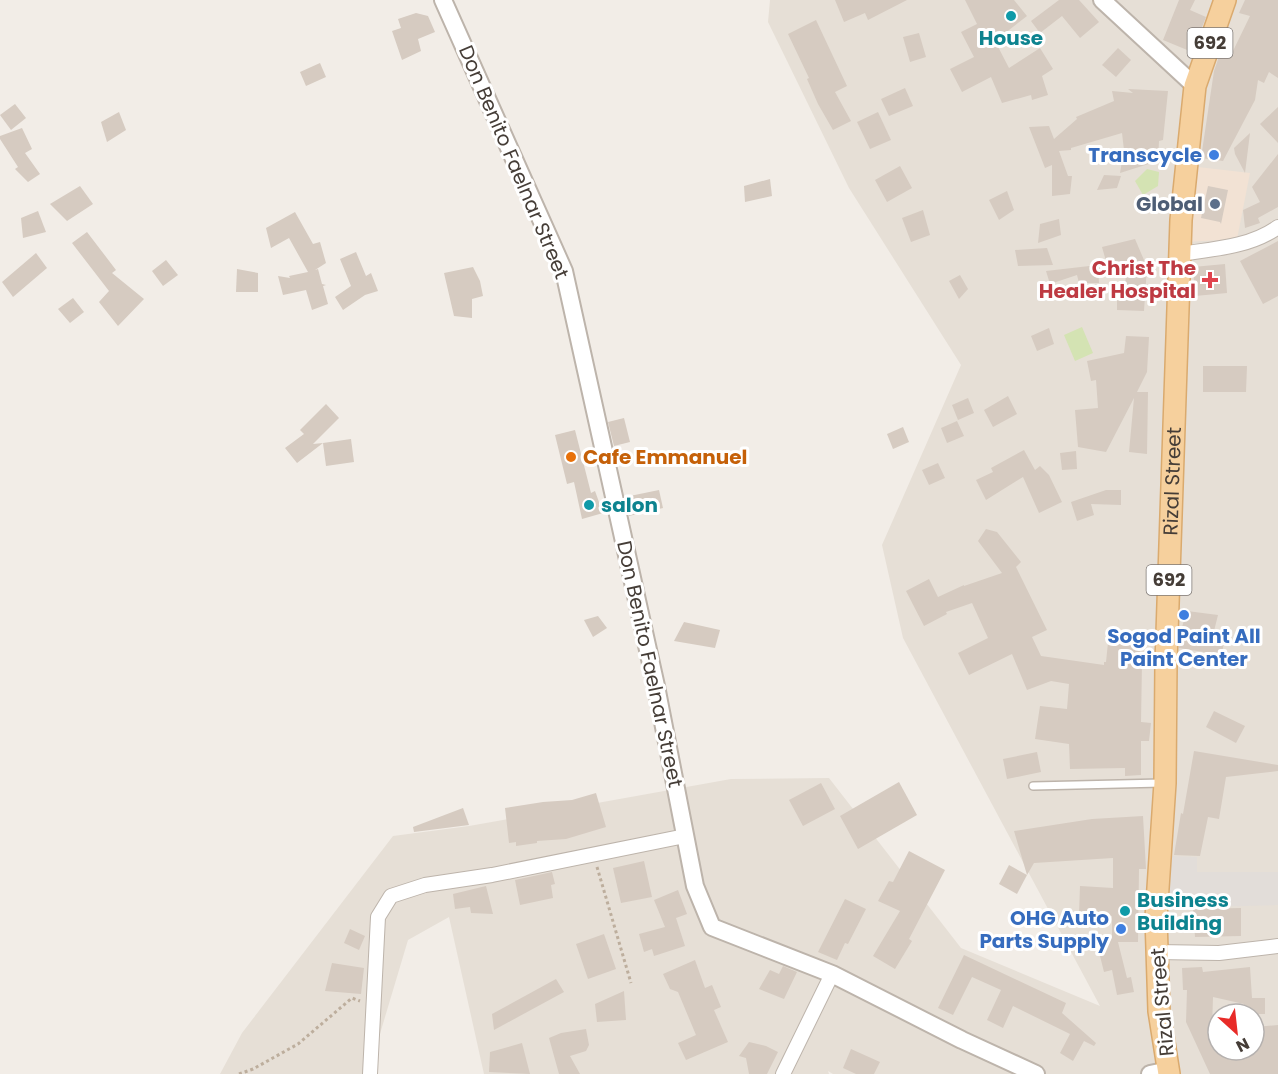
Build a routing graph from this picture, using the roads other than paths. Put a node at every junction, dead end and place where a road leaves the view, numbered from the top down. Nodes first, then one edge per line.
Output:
1 (443, 0) edge
2 (1102, 0) edge
3 (1225, 0) edge
4 (1195, 86) junction
5 (1278, 227) edge
6 (1180, 254) junction
7 (1165, 783) junction
8 (1033, 786) dead end
9 (685, 836) junction
10 (1278, 946) edge
11 (1157, 952) junction
12 (832, 974) junction
13 (1163, 1073) edge
14 (370, 1074) edge
15 (783, 1074) edge
16 (1036, 1074) edge

1 - 9 street, Don Benito Faelnar Street
2 - 4 street
3 - 4 main road, Rizal Street / 692
4 - 6 main road, Rizal Street / 692
5 - 6 street
6 - 7 main road, Rizal Street / 692
7 - 8 lane
7 - 11 main road, Rizal Street / 692
9 - 12 street, Don Benito Faelnar Street
9 - 14 street
10 - 11 street
11 - 13 main road, Rizal Street / 692
12 - 15 street
12 - 16 street, Don Benito Faelnar Street

